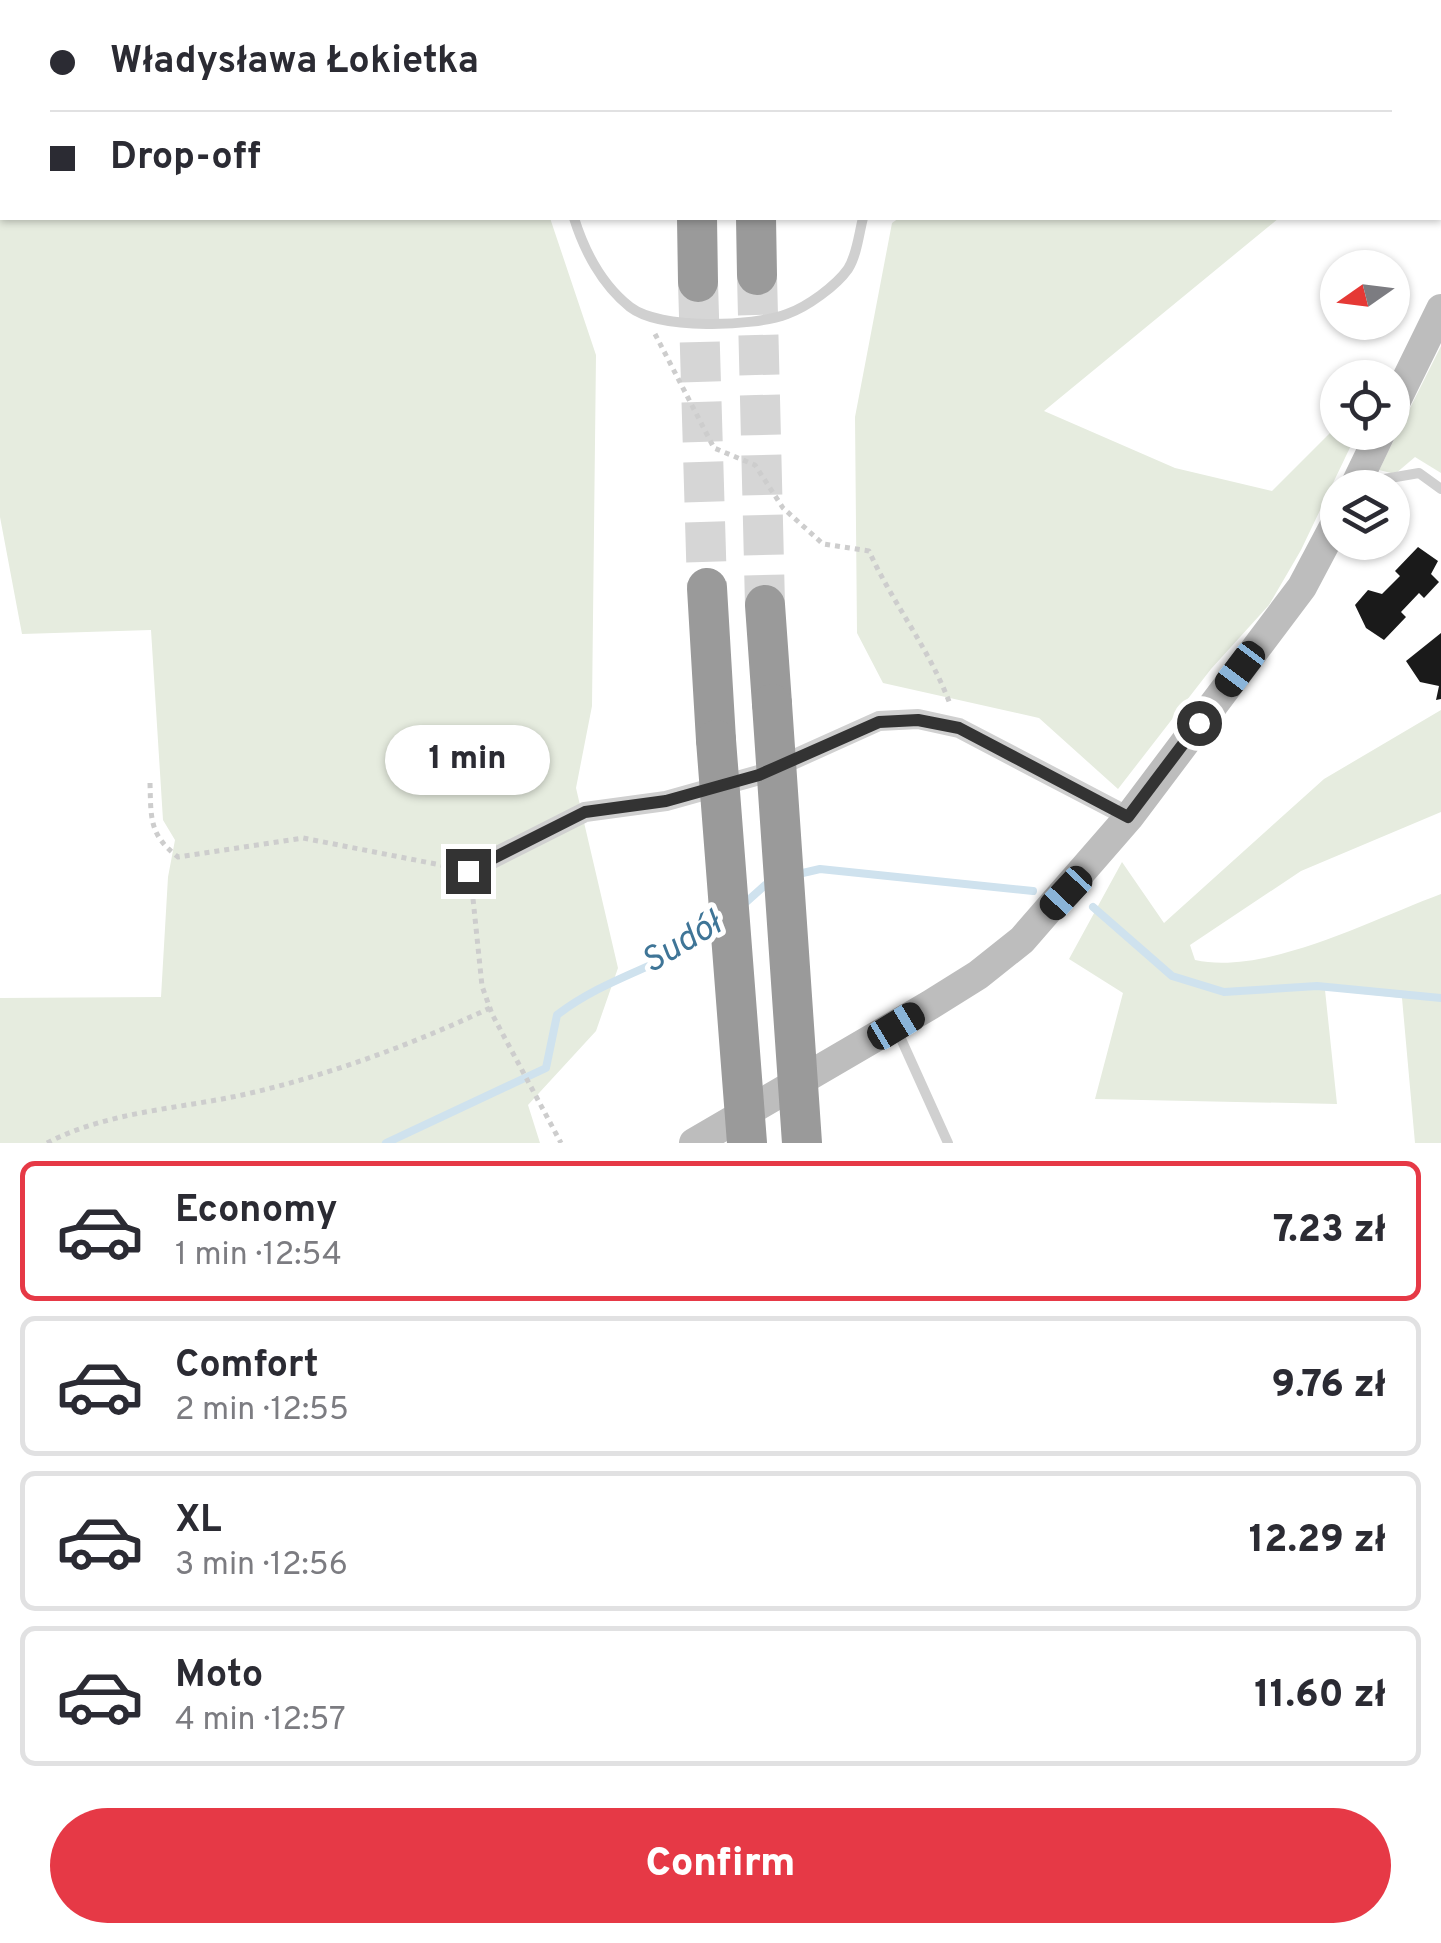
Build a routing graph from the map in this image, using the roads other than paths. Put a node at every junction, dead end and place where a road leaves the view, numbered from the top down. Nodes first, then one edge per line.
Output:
1 (575, 220) edge
2 (697, 220) edge
3 (756, 220) edge
4 (862, 220) edge
5 (757, 275) tunnel mouth
6 (698, 282) tunnel mouth
7 (1441, 309) edge
8 (1410, 372) edge
9 (1410, 475) edge
10 (1441, 490) edge
11 (1320, 553) edge
12 (707, 588) tunnel mouth
13 (766, 605) tunnel mouth
14 (1128, 817) junction
15 (468, 871) road end
16 (896, 1026) junction
17 (694, 1143) edge
18 (747, 1143) edge
19 (802, 1143) edge
20 (948, 1143) edge

1 - 4 lane
2 - 6 highway
3 - 5 highway
7 - 8 street
9 - 10 lane
11 - 14 street
12 - 18 highway, bridge
13 - 19 highway, bridge
14 - 15 street
14 - 16 street
16 - 17 street
16 - 20 lane

